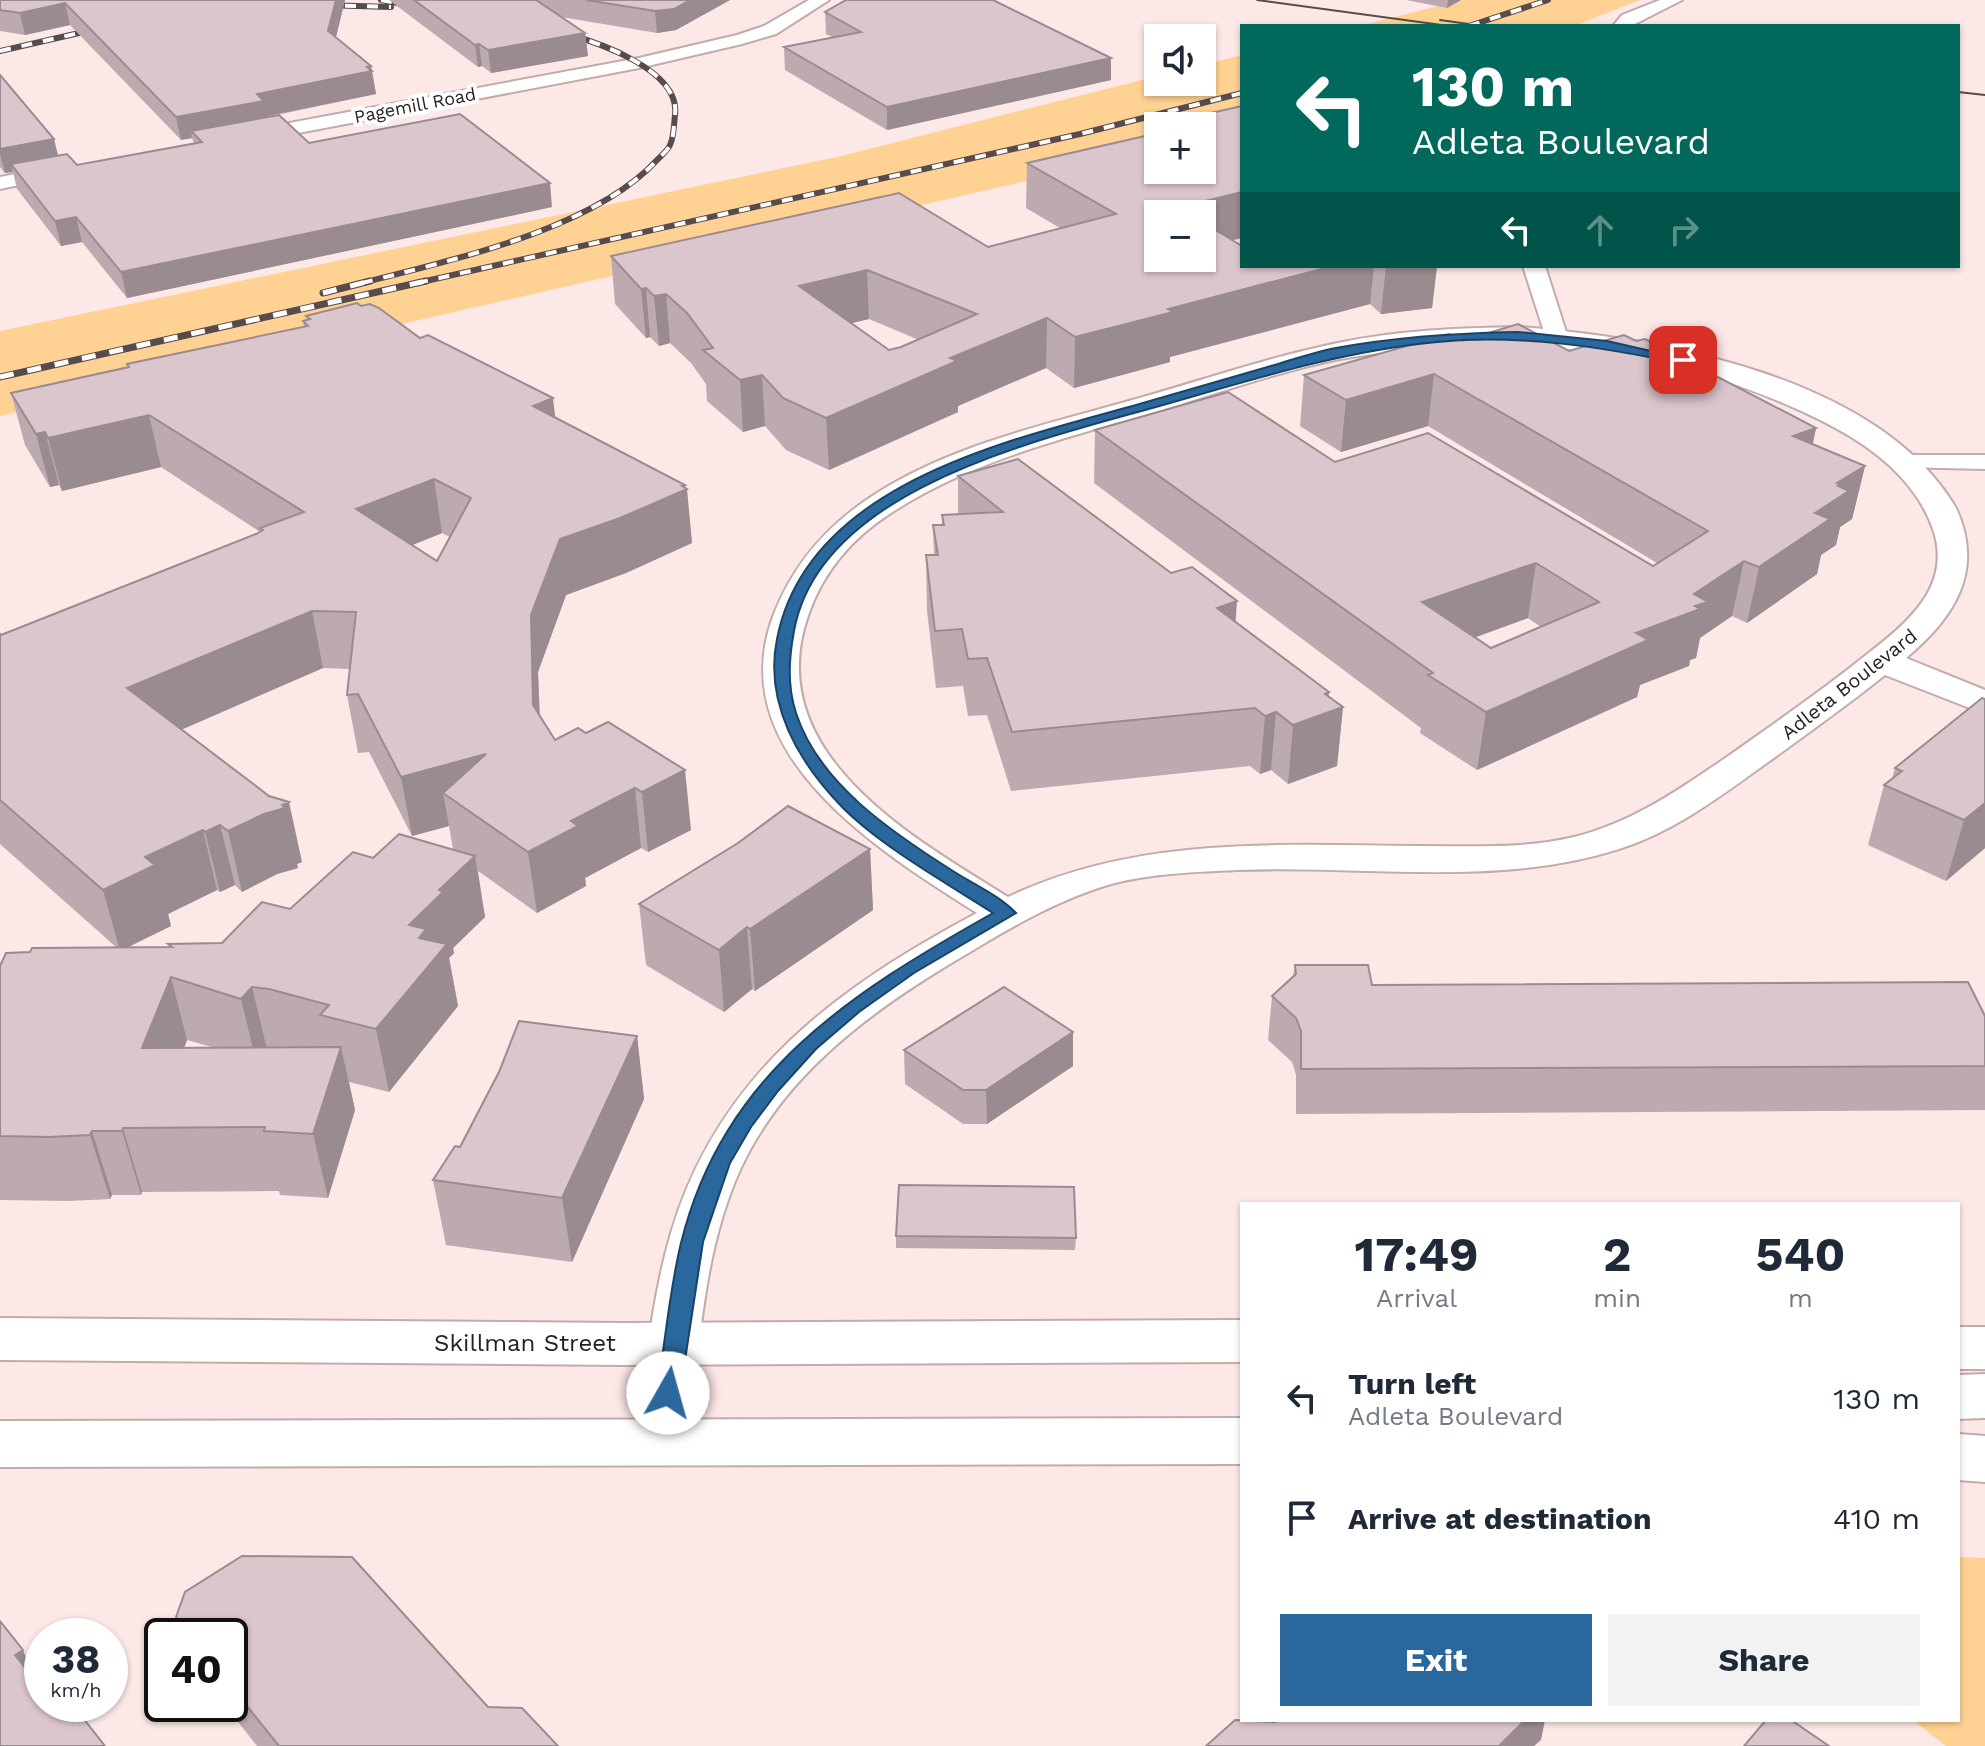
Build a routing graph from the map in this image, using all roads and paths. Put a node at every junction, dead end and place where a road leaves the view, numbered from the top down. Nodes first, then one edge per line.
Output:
1 (821, 0) edge
2 (1674, 0) edge
3 (1619, 24) edge
4 (234, 139) edge
5 (72, 169) edge
6 (0, 183) edge
7 (1535, 268) edge
8 (1557, 338) junction
9 (1906, 462) junction
10 (1985, 462) edge
11 (1882, 661) junction
12 (1985, 703) edge
13 (1006, 913) junction
14 (0, 1339) edge
15 (1240, 1341) edge
16 (675, 1344) junction
17 (1960, 1348) edge
18 (1985, 1348) edge
19 (1985, 1396) edge
20 (1960, 1397) edge
21 (1240, 1441) edge
22 (662, 1443) junction
23 (0, 1444) edge
24 (1960, 1457) edge
25 (1985, 1459) edge

1 - 4 street, Pagemill Road
2 - 3 street
5 - 6 street
7 - 8 street
8 - 9 street, Adleta Boulevard
8 - 13 street, Adleta Boulevard
9 - 10 street
9 - 11 street, Adleta Boulevard
11 - 12 street
11 - 13 street, Adleta Boulevard
13 - 16 street, Adleta Boulevard
14 - 16 main road, Skillman Street
15 - 16 main road, Skillman Street
16 - 22 street, Adleta Boulevard
17 - 18 main road
19 - 20 main road
21 - 22 main road
22 - 23 main road
24 - 25 main road

